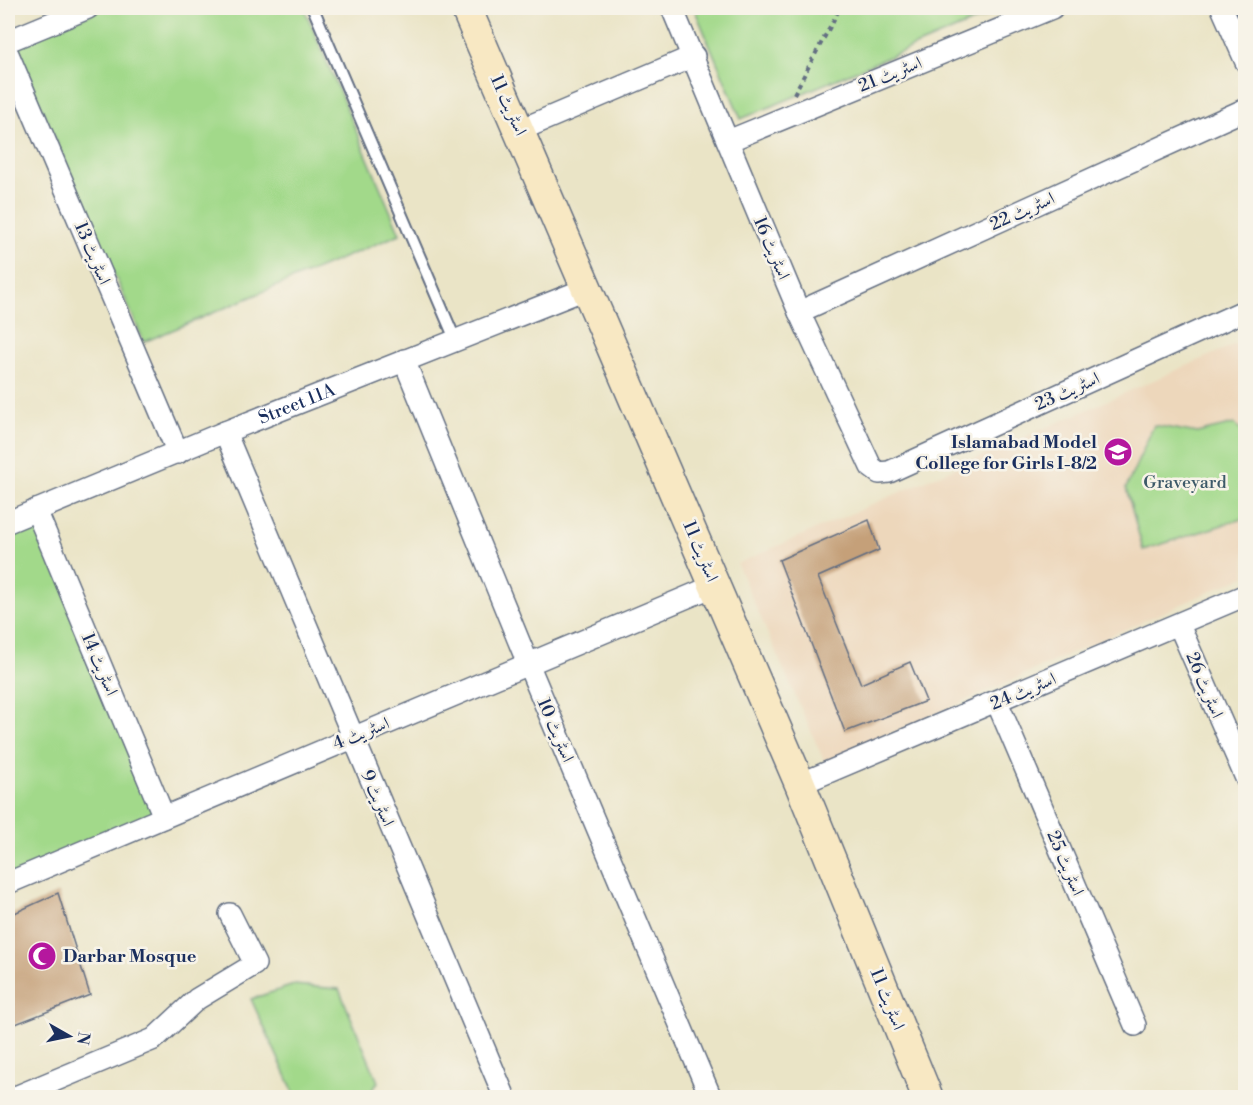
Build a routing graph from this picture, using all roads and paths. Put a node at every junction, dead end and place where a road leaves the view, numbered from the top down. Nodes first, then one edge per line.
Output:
1 (88, 8) edge
2 (313, 8) edge
3 (466, 8) edge
4 (672, 8) edge
5 (840, 8) edge
6 (1052, 8) edge
7 (1222, 8) edge
8 (8, 41) edge
9 (8, 54) edge
10 (693, 56) junction
11 (1245, 62) edge
12 (1245, 109) edge
13 (780, 120) junction
14 (520, 130) junction
15 (728, 141) junction
16 (588, 288) junction
17 (1245, 310) edge
18 (799, 312) junction
19 (455, 339) junction
20 (405, 360) junction
21 (225, 432) junction
22 (178, 453) junction
23 (889, 472) joint
24 (36, 510) junction
25 (8, 522) edge
26 (716, 585) junction
27 (1245, 595) edge
28 (1179, 625) junction
29 (529, 666) junction
30 (997, 702) junction
31 (352, 737) junction
32 (1245, 778) edge
33 (800, 784) junction
34 (164, 817) junction
35 (8, 883) edge
36 (231, 914) dead end
37 (1134, 1025) dead end
38 (13, 1098) edge
39 (505, 1098) edge
40 (711, 1098) edge
41 (928, 1098) edge

1 - 8 street
2 - 19 lane
3 - 14 street, اسٹریٹ 11
4 - 10 street, اسٹریٹ 16
5 - 13 path
6 - 13 street, اسٹریٹ 21
7 - 11 street
9 - 22 street, اسٹریٹ 13
10 - 14 street
10 - 15 street, اسٹریٹ 16
12 - 18 street, اسٹریٹ 22
13 - 15 street, اسٹریٹ 21
14 - 16 street, اسٹریٹ 11
15 - 18 street, اسٹریٹ 16
16 - 19 street, Street 11A
16 - 26 street, اسٹریٹ 11
17 - 23 street, اسٹریٹ 23
18 - 23 street, اسٹریٹ 16
19 - 20 street, Street 11A
20 - 21 street, Street 11A
20 - 29 street, اسٹریٹ 10
21 - 22 street, Street 11A
21 - 31 street, اسٹریٹ 9
22 - 24 street, Street 11A
24 - 25 street, Street 11A
24 - 34 street, اسٹریٹ 14
26 - 29 street, اسٹریٹ 4
26 - 33 street, اسٹریٹ 11
27 - 28 street, اسٹریٹ 24
28 - 30 street, اسٹریٹ 24
28 - 32 street, اسٹریٹ 26
29 - 31 street, اسٹریٹ 4
29 - 40 street, اسٹریٹ 10
30 - 33 street, اسٹریٹ 24
30 - 37 street, اسٹریٹ 25
31 - 34 street, اسٹریٹ 4
31 - 39 street, اسٹریٹ 9
33 - 41 street, اسٹریٹ 11
34 - 35 street, اسٹریٹ 4
36 - 38 street

